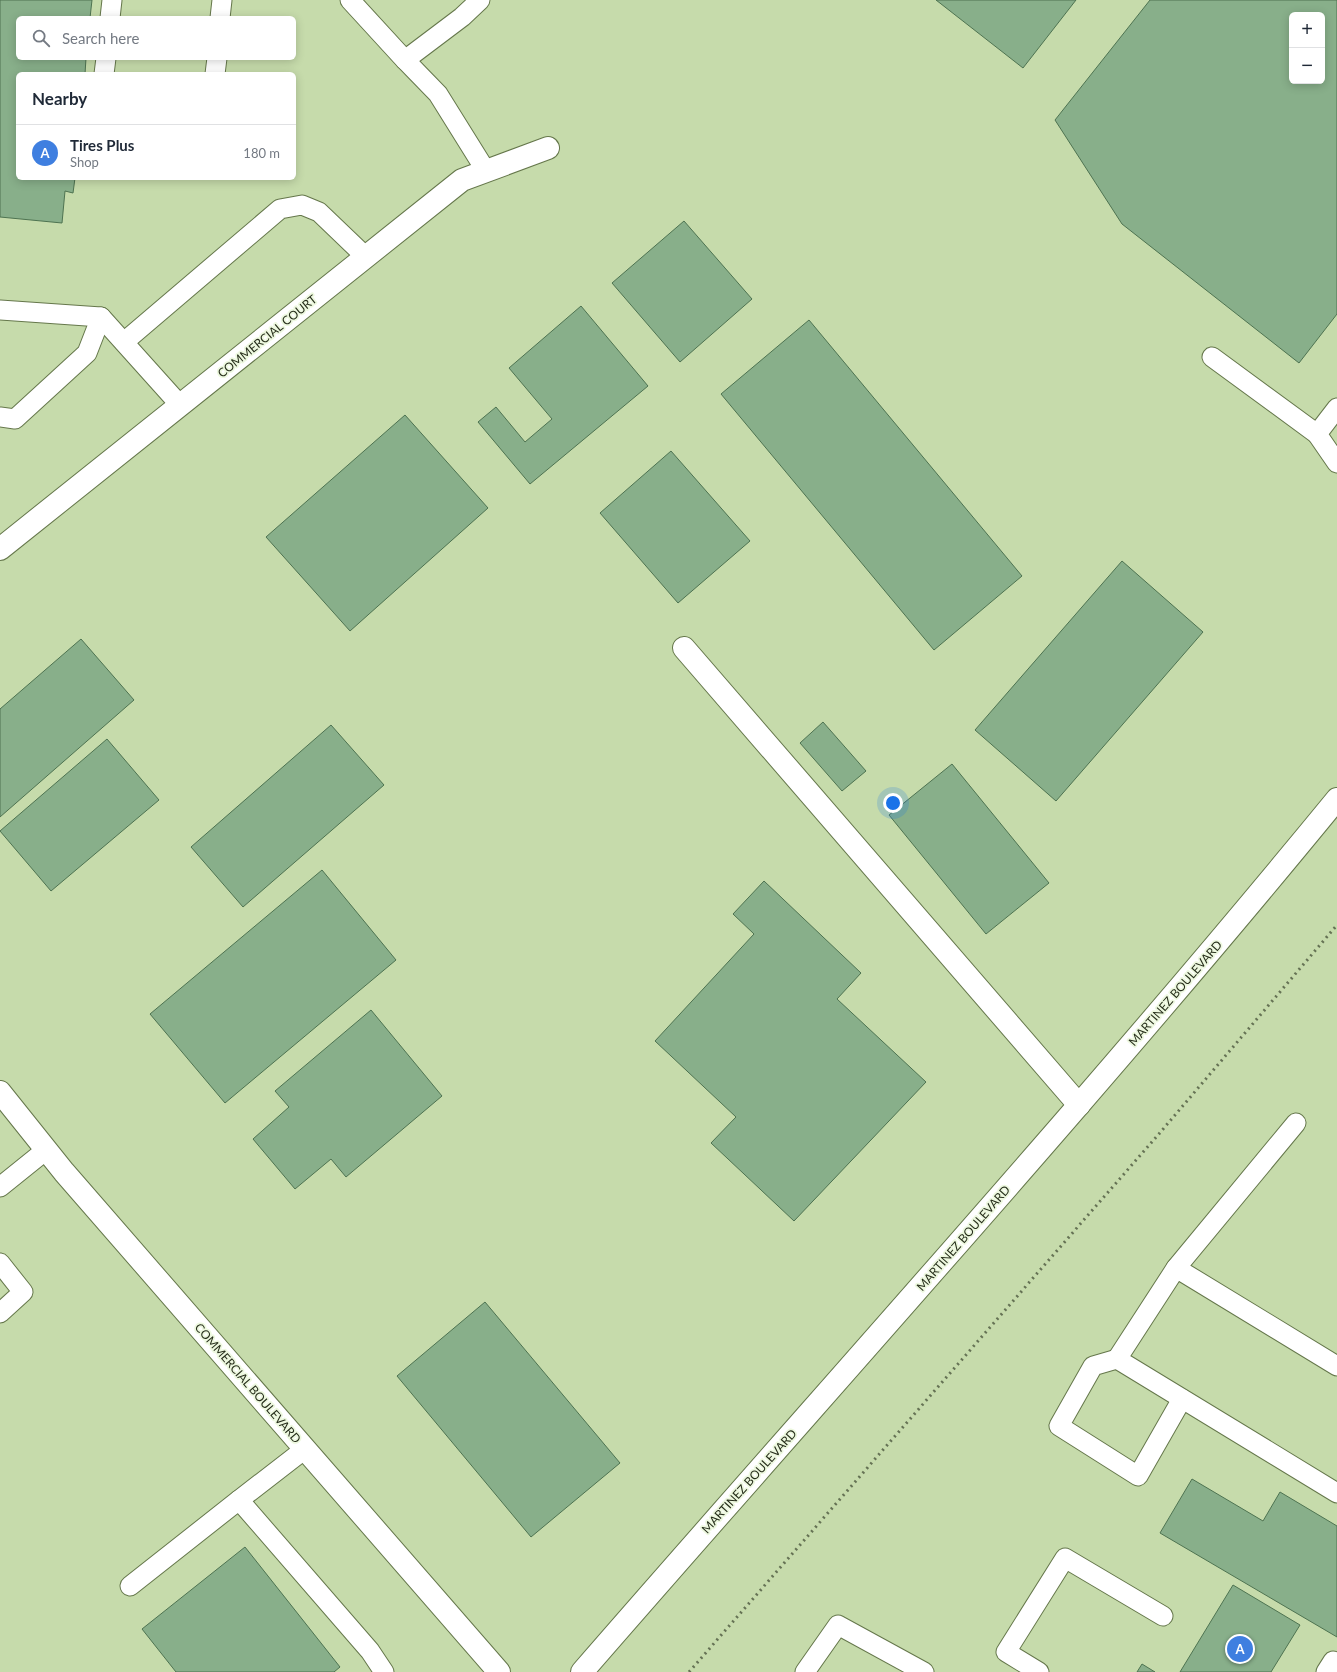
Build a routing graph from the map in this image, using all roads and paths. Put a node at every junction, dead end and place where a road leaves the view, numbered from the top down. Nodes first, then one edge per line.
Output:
1 (112, 0) edge
2 (222, 0) edge
3 (350, 0) edge
4 (480, 0) edge
5 (110, 16) edge
6 (220, 16) edge
7 (106, 60) edge
8 (217, 60) edge
9 (405, 60) junction
10 (104, 72) edge
11 (215, 72) edge
12 (548, 148) dead end
13 (486, 171) junction
14 (366, 257) junction
15 (0, 310) edge
16 (101, 317) junction
17 (124, 342) junction
18 (1212, 357) dead end
19 (180, 405) junction
20 (1337, 408) edge
21 (0, 417) edge
22 (1317, 434) junction
23 (1337, 463) edge
24 (0, 549) edge
25 (684, 648) dead end
26 (1337, 799) edge
27 (0, 1092) edge
28 (1078, 1106) junction
29 (1296, 1123) dead end
30 (46, 1150) junction
31 (0, 1187) edge
32 (0, 1263) edge
33 (1176, 1268) junction
34 (0, 1313) edge
35 (1117, 1359) junction
36 (1337, 1366) edge
37 (1182, 1399) junction
38 (305, 1449) junction
39 (1337, 1493) edge
40 (239, 1500) junction
41 (130, 1586) dead end
42 (1163, 1616) dead end
43 (384, 1672) edge
44 (499, 1672) edge
45 (582, 1672) edge
46 (805, 1672) edge
47 (924, 1672) edge
48 (1039, 1672) edge

1 - 5 lane
2 - 6 lane
3 - 9 lane
4 - 9 lane
7 - 10 lane
8 - 11 lane
9 - 13 lane
12 - 13 street, COMMERCIAL COURT
13 - 14 street, COMMERCIAL COURT
14 - 17 lane
14 - 19 street, COMMERCIAL COURT
15 - 16 lane
16 - 17 lane
16 - 21 lane
17 - 19 lane
18 - 22 lane
19 - 24 street, COMMERCIAL COURT
20 - 22 lane
22 - 23 lane
25 - 28 street
26 - 28 street, MARTINEZ BOULEVARD
27 - 30 street, COMMERCIAL BOULEVARD
28 - 45 street, MARTINEZ BOULEVARD
29 - 33 lane
30 - 31 lane
30 - 38 street, COMMERCIAL BOULEVARD
32 - 34 lane
33 - 35 lane
33 - 36 lane
35 - 37 lane
35 - 37 lane
37 - 39 lane
38 - 40 lane
38 - 44 street, COMMERCIAL BOULEVARD
40 - 41 lane
40 - 43 lane
42 - 48 lane
46 - 47 lane

